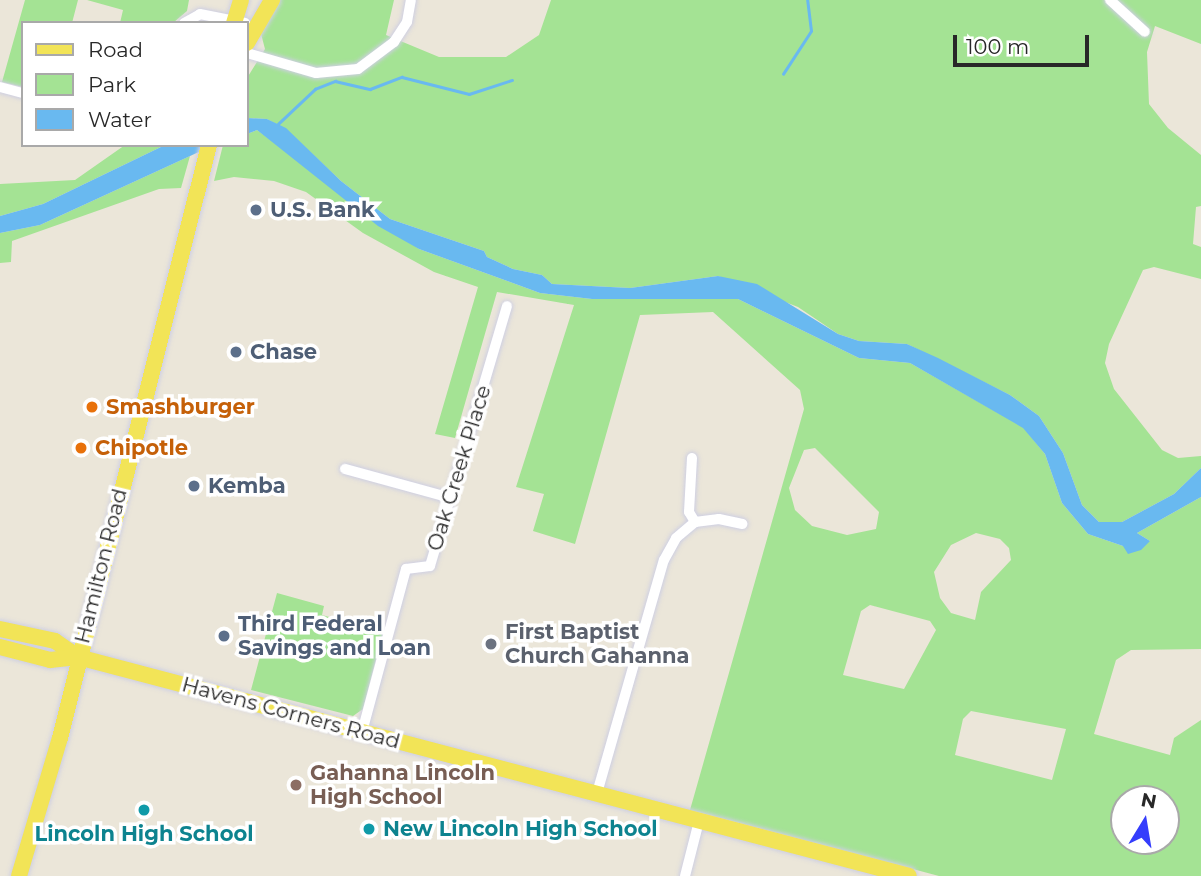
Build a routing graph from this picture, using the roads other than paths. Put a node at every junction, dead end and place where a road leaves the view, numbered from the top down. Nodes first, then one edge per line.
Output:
1 (242, 0) edge
2 (411, 0) edge
3 (1110, 0) edge
4 (254, 15) edge
5 (188, 21) edge
6 (1145, 32) dead end
7 (248, 39) edge
8 (248, 53) edge
9 (0, 87) edge
10 (21, 92) edge
11 (202, 147) edge
12 (208, 147) edge
13 (195, 190) junction
14 (507, 306) dead end
15 (692, 457) dead end
16 (345, 469) dead end
17 (451, 498) junction
18 (695, 522) junction
19 (742, 524) dead end
20 (0, 629) edge
21 (0, 647) edge
22 (79, 657) junction
23 (362, 732) junction
24 (597, 793) junction
25 (699, 821) junction
26 (19, 876) edge
27 (685, 876) edge
28 (909, 876) edge

1 - 4 main road
2 - 8 street
3 - 6 street
4 - 5 street
4 - 7 main road
9 - 10 street
11 - 13 main road, Hamilton Road
12 - 13 main road, Hamilton Road
13 - 22 main road, Hamilton Road
14 - 17 street, Oak Creek Place
15 - 18 street
16 - 17 street
17 - 23 street, Oak Creek Place
18 - 19 street
18 - 24 street
20 - 22 main road
21 - 22 main road
22 - 23 main road, Havens Corners Road
22 - 26 main road, Hamilton Road
23 - 24 main road, Havens Corners Road
24 - 25 main road, Havens Corners Road
25 - 27 street
25 - 28 main road, Havens Corners Road

